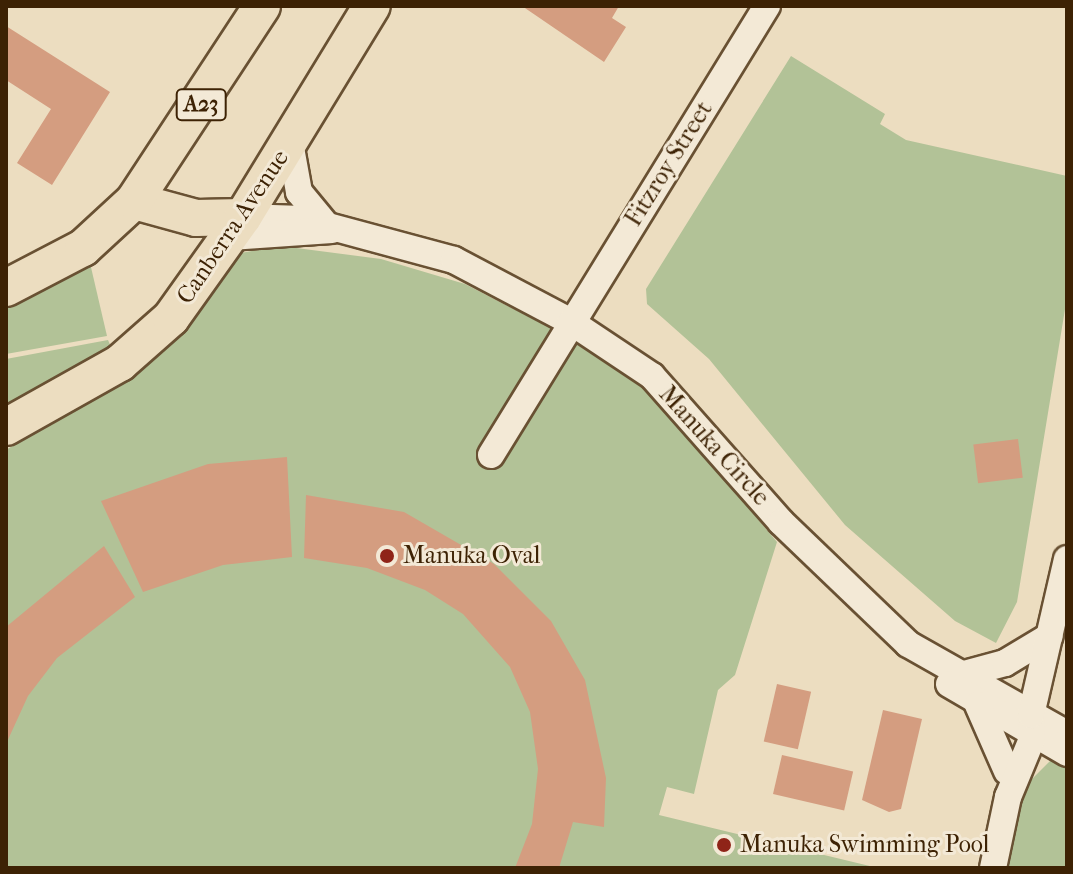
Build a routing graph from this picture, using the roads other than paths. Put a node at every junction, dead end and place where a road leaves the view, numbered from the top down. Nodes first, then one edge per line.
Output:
1 (262, 6) edge
2 (372, 6) edge
3 (766, 6) edge
4 (290, 142) junction
5 (134, 201) junction
6 (236, 227) junction
7 (332, 230) junction
8 (6, 288) edge
9 (571, 322) junction
10 (6, 427) edge
11 (491, 455) dead end
12 (1067, 559) edge
13 (1050, 636) junction
14 (930, 660) junction
15 (964, 674) junction
16 (978, 704) junction
17 (1027, 728) junction
18 (1067, 734) edge
19 (1067, 753) edge
20 (1007, 784) junction
21 (993, 868) edge

1 - 5 highway, A23
2 - 4 highway, Canberra Avenue
3 - 9 street, Fitzroy Street
4 - 6 highway, Canberra Avenue
4 - 7 street
5 - 6 highway
5 - 8 highway, A23
6 - 7 street, Manuka Circle
6 - 10 highway, Canberra Avenue
7 - 9 street, Manuka Circle
9 - 11 street, Fitzroy Street
9 - 14 street, Manuka Circle
12 - 13 street
13 - 15 street
13 - 17 street
14 - 15 street, Manuka Circle
14 - 16 street, Manuka Circle
15 - 17 street, Manuka Circle
16 - 17 street, Manuka Circle
16 - 20 street
17 - 18 street
17 - 19 street
17 - 20 street
20 - 21 street

